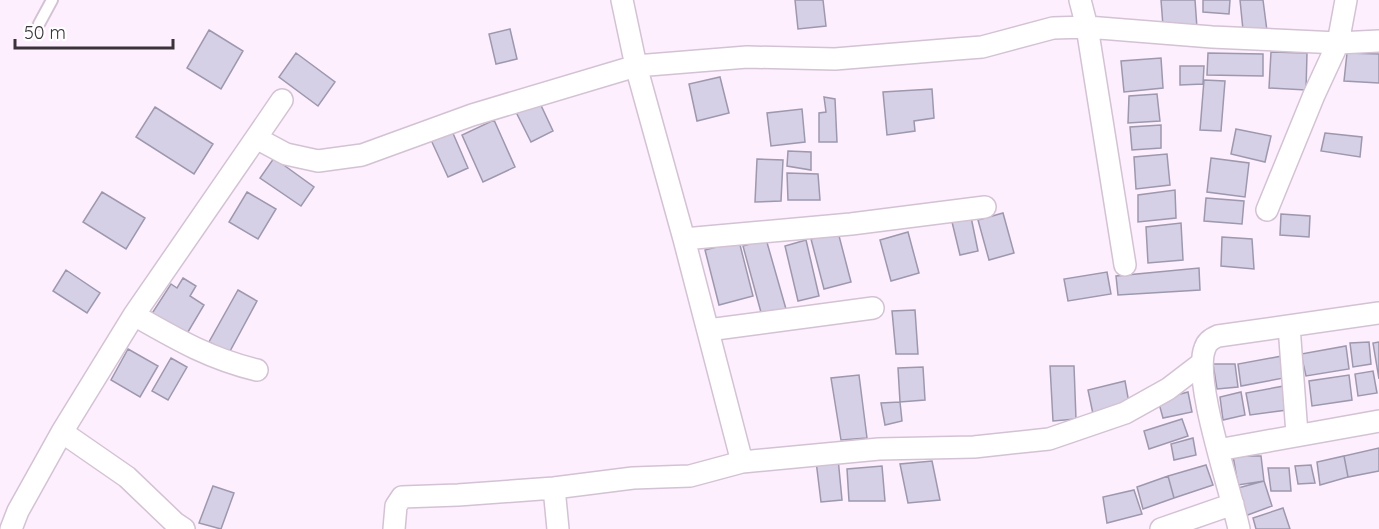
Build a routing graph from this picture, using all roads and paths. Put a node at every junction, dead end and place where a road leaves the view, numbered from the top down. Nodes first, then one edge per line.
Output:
1 (52, 0) edge
2 (621, 0) edge
3 (1080, 0) edge
4 (1346, 0) edge
5 (39, 24) dead end
6 (1087, 27) junction
7 (1379, 41) edge
8 (1338, 43) junction
9 (636, 66) junction
10 (282, 100) dead end
11 (256, 138) junction
12 (985, 207) dead end
13 (1267, 210) dead end
14 (684, 239) junction
15 (1125, 265) dead end
16 (873, 308) dead end
17 (1379, 313) edge
18 (134, 315) junction
19 (1289, 326) junction
20 (708, 330) junction
21 (1202, 363) junction
22 (257, 370) dead end
23 (1379, 421) edge
24 (62, 432) junction
25 (1297, 434) junction
26 (1218, 450) junction
27 (742, 462) junction
28 (554, 488) junction
29 (1233, 504) junction
30 (11, 529) edge
31 (184, 529) edge
32 (394, 529) edge
33 (558, 529) edge
34 (1161, 529) edge
35 (1239, 529) edge

1 - 5 lane
2 - 9 street
3 - 6 street
4 - 8 street
6 - 8 street
6 - 9 street
6 - 15 street
7 - 8 street
8 - 13 street
9 - 11 street
9 - 14 street
10 - 11 street
11 - 18 street
12 - 14 street
14 - 20 street
16 - 20 street
17 - 19 street
18 - 22 street
18 - 24 street
19 - 21 street
19 - 25 street
20 - 27 street
21 - 26 street
21 - 27 street
23 - 25 street
24 - 30 street
24 - 31 street
25 - 26 street
26 - 29 street
27 - 28 street
28 - 32 street
28 - 33 street
29 - 34 street
29 - 35 street

